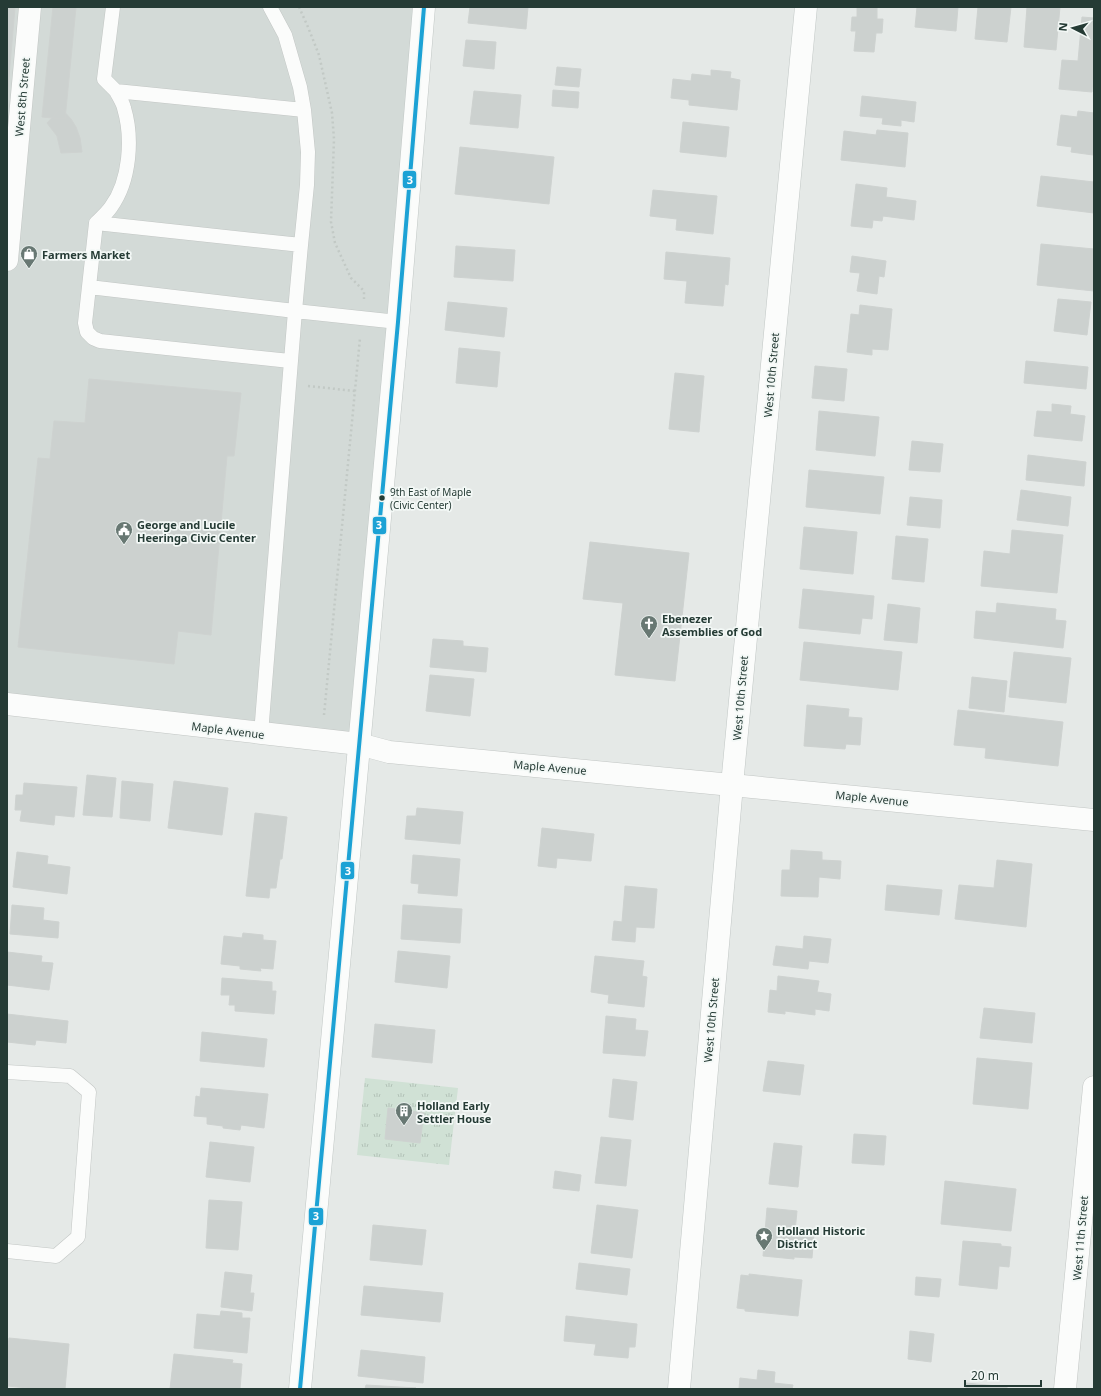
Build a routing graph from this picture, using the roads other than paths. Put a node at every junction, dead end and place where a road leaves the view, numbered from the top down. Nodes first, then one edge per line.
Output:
1 (30, 7) edge
2 (113, 7) edge
3 (270, 7) edge
4 (424, 7) edge
5 (806, 7) edge
6 (116, 92) junction
7 (304, 110) junction
8 (96, 223) junction
9 (301, 245) junction
10 (7, 260) edge
11 (89, 287) junction
12 (295, 311) junction
13 (398, 322) junction
14 (290, 361) junction
15 (7, 704) edge
16 (261, 734) junction
17 (359, 744) junction
18 (732, 785) junction
19 (1094, 820) edge
20 (7, 1072) edge
21 (1094, 1088) edge
22 (7, 1251) edge
23 (300, 1389) edge
24 (680, 1389) edge
25 (1065, 1389) edge

1 - 10 street, West 8th Street
2 - 6 lane
3 - 7 lane
4 - 13 street
5 - 18 street, West 10th Street
6 - 7 lane
6 - 8 lane
7 - 9 lane
8 - 9 lane
8 - 11 lane
9 - 12 lane
11 - 12 lane
11 - 14 lane
12 - 13 lane
12 - 14 lane
13 - 17 street
14 - 16 lane
15 - 16 street, Maple Avenue
16 - 17 street, Maple Avenue
17 - 18 street, Maple Avenue
17 - 23 street
18 - 19 street, Maple Avenue
18 - 24 street, West 10th Street
20 - 22 lane
21 - 25 street, West 11th Street

